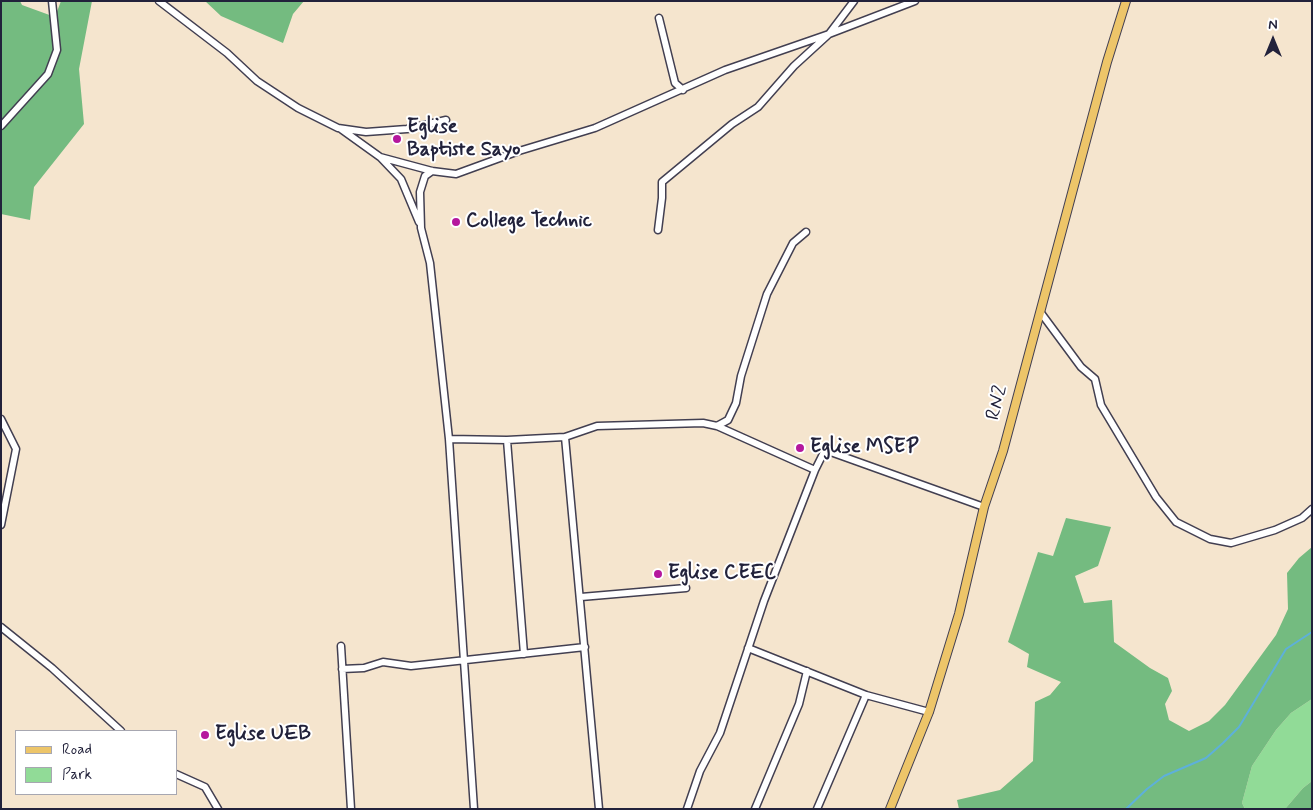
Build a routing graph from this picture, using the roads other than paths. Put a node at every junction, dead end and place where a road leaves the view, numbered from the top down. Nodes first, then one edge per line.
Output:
1 (52, 1) edge
2 (159, 1) edge
3 (854, 1) edge
4 (915, 1) edge
5 (1126, 1) edge
6 (659, 18) dead end
7 (830, 34) junction
8 (683, 90) junction
9 (446, 120) dead end
10 (1, 126) edge
11 (340, 128) junction
12 (380, 157) junction
13 (432, 171) junction
14 (421, 228) junction
15 (658, 230) dead end
16 (806, 232) dead end
17 (1041, 313) junction
18 (1, 419) edge
19 (717, 426) junction
20 (565, 436) junction
21 (449, 439) junction
22 (507, 440) junction
23 (815, 470) junction
24 (984, 507) junction
25 (1312, 509) edge
26 (1, 525) edge
27 (686, 588) dead end
28 (581, 597) junction
29 (1, 627) edge
30 (341, 646) dead end
31 (585, 647) junction
32 (748, 648) junction
33 (524, 654) junction
34 (465, 660) junction
35 (342, 669) junction
36 (807, 671) junction
37 (866, 695) junction
38 (929, 712) junction
39 (120, 730) edge
40 (178, 775) edge
41 (218, 809) edge
42 (351, 809) edge
43 (474, 809) edge
44 (599, 809) edge
45 (687, 809) edge
46 (754, 809) edge
47 (817, 809) edge
48 (890, 809) edge

1 - 10 street
2 - 11 street
3 - 7 street
4 - 7 street
5 - 17 main road, RN2
6 - 8 street
7 - 8 street
7 - 15 street
8 - 13 street
9 - 11 street
11 - 12 street
12 - 13 street
12 - 14 street
13 - 14 street
14 - 21 street
16 - 19 street
17 - 24 main road, RN2
17 - 25 street
18 - 26 street
19 - 20 street
19 - 23 street
20 - 22 street
20 - 28 street
21 - 22 street
21 - 34 street
22 - 33 street
23 - 24 street
23 - 32 street
24 - 38 main road, RN2
27 - 28 street
28 - 31 street
29 - 39 street
30 - 35 street
31 - 33 street
31 - 44 street
32 - 36 street
32 - 45 street
33 - 34 street
34 - 35 street
34 - 43 street
35 - 42 street
36 - 37 street
36 - 46 street
37 - 38 street
37 - 47 street
38 - 48 main road, RN2
40 - 41 street

